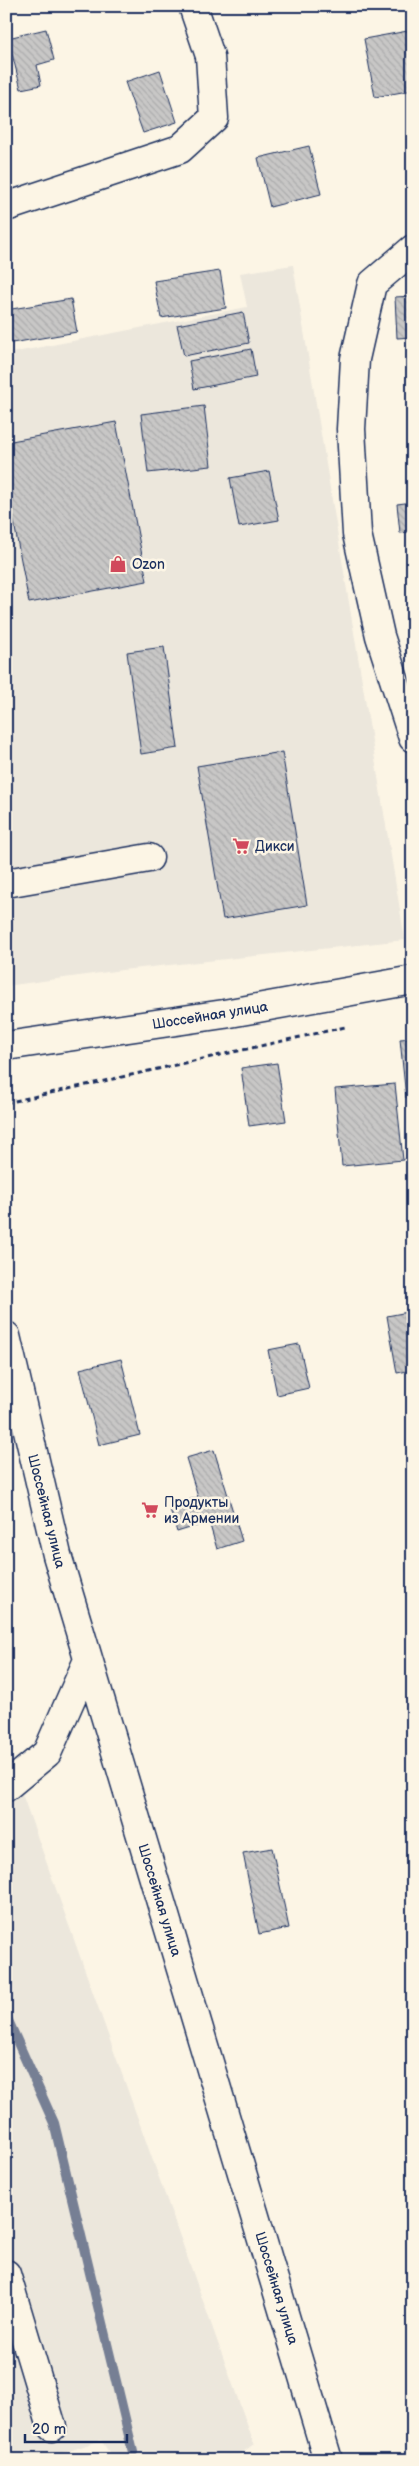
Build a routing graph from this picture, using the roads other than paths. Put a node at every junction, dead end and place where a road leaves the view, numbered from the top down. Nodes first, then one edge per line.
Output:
1 (193, 6) edge
2 (6, 207) edge
3 (413, 249) edge
4 (413, 738) edge
5 (149, 858) dead end
6 (6, 883) edge
7 (413, 980) edge
8 (6, 1046) edge
9 (6, 1336) edge
10 (88, 1660) junction
11 (6, 1787) edge
12 (6, 2274) edge
13 (52, 2427) dead end
14 (328, 2460) edge

1 - 2 street
3 - 4 street
5 - 6 street
7 - 8 street, Шоссейная улица
9 - 10 street, Шоссейная улица
10 - 11 street
10 - 14 street, Шоссейная улица
12 - 13 street

